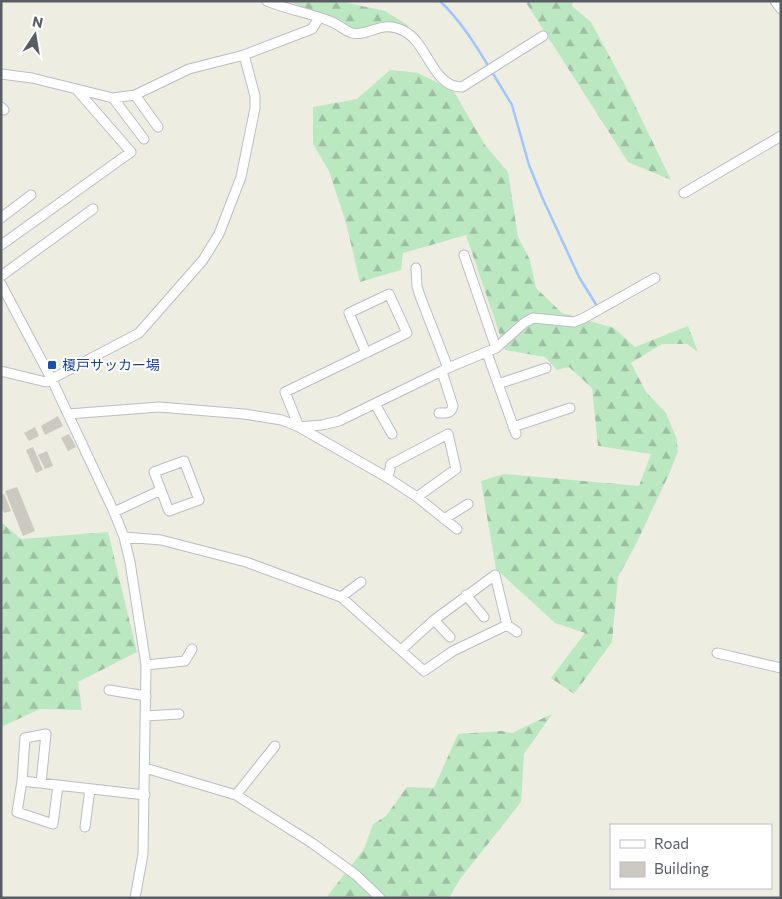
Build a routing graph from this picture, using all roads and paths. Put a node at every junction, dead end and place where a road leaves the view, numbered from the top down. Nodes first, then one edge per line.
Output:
1 (267, 1) edge
2 (775, 1) edge
3 (781, 9) edge
4 (319, 18) junction
5 (543, 36) dead end
6 (244, 55) junction
7 (1, 74) edge
8 (78, 90) junction
9 (135, 95) junction
10 (113, 98) junction
11 (158, 127) dead end
12 (781, 136) edge
13 (144, 140) dead end
14 (684, 193) dead end
15 (31, 195) dead end
16 (93, 209) dead end
17 (1, 218) edge
18 (1, 245) edge
19 (464, 255) dead end
20 (416, 268) dead end
21 (1, 276) edge
22 (655, 278) dead end
23 (1, 284) edge
24 (492, 350) junction
25 (366, 353) junction
26 (546, 368) dead end
27 (445, 370) junction
28 (1, 371) edge
29 (52, 380) junction
30 (498, 384) junction
31 (375, 404) junction
32 (570, 408) dead end
33 (439, 413) dead end
34 (68, 414) junction
35 (299, 426) junction
36 (392, 434) dead end
37 (388, 478) junction
38 (161, 490) junction
39 (416, 497) junction
40 (468, 504) dead end
41 (114, 512) junction
42 (444, 518) junction
43 (457, 529) dead end
44 (124, 537) junction
45 (361, 582) dead end
46 (466, 595) junction
47 (341, 597) junction
48 (484, 617) dead end
49 (434, 620) junction
50 (507, 624) junction
51 (517, 632) dead end
52 (450, 637) dead end
53 (192, 649) dead end
54 (401, 650) junction
55 (717, 653) dead end
56 (146, 665) junction
57 (781, 668) edge
58 (109, 690) dead end
59 (146, 696) junction
60 (179, 714) dead end
61 (145, 716) junction
62 (275, 746) dead end
63 (144, 768) junction
64 (22, 781) junction
65 (40, 783) junction
66 (58, 786) junction
67 (90, 789) junction
68 (145, 794) junction
69 (236, 795) junction
70 (85, 827) dead end
71 (135, 898) edge
72 (380, 898) edge

1 - 4 street
2 - 3 street
4 - 5 street
4 - 6 street
6 - 9 street
6 - 29 street
7 - 8 street
8 - 10 street
8 - 18 street
9 - 10 street
9 - 11 street
10 - 13 street
12 - 14 street
15 - 17 street
16 - 21 street
19 - 24 street
20 - 27 street
22 - 24 street
23 - 29 street
24 - 27 street
24 - 30 street
25 - 25 street
25 - 35 street
26 - 30 street
27 - 31 street
27 - 33 street
28 - 29 street
29 - 34 street
30 - 32 street
31 - 35 street
31 - 36 street
34 - 35 street
34 - 41 street
35 - 37 street
37 - 39 street
37 - 39 street
38 - 38 street
38 - 41 street
39 - 42 street
40 - 42 street
41 - 44 street
42 - 43 street
44 - 47 street
44 - 56 street
45 - 47 street
46 - 48 street
46 - 49 street
46 - 50 street
47 - 54 street
49 - 52 street
49 - 54 street
50 - 51 street
50 - 54 street
53 - 56 street
55 - 57 street
56 - 59 street
58 - 59 street
59 - 61 street
60 - 61 street
61 - 63 street
62 - 69 street
63 - 68 street
63 - 69 street
64 - 65 street
64 - 65 street
64 - 66 street
65 - 66 street
66 - 67 street
67 - 68 street
67 - 70 street
68 - 71 street
69 - 72 street

